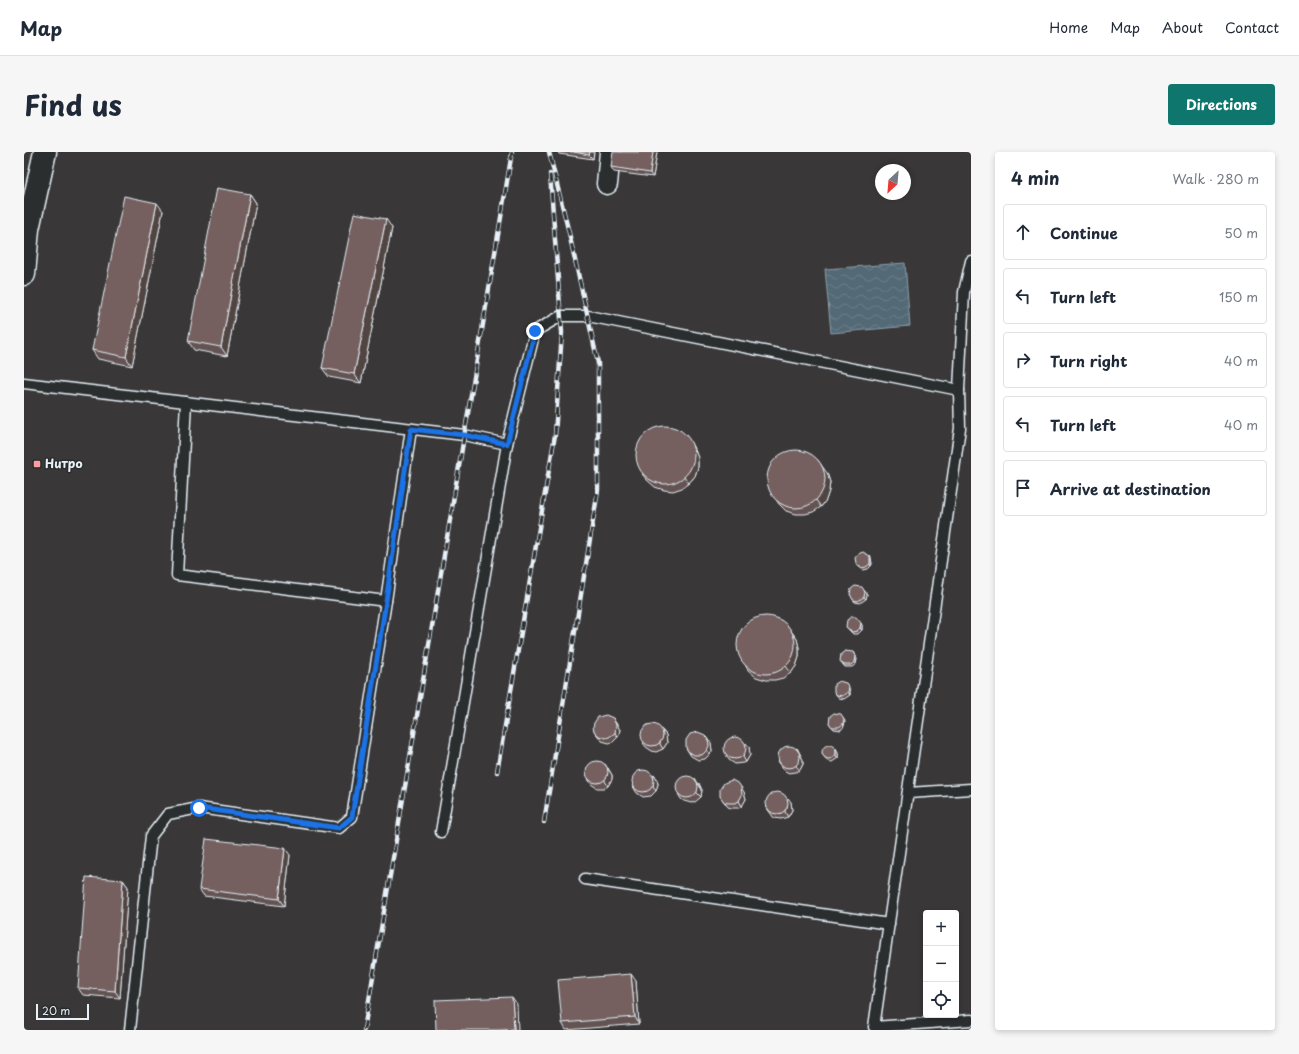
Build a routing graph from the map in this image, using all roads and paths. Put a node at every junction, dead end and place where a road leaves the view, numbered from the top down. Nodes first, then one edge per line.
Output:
1 (45, 152) edge
2 (610, 152) edge
3 (607, 184) dead end
4 (971, 261) edge
5 (24, 274) edge
6 (24, 383) edge
7 (960, 390) junction
8 (186, 402) junction
9 (411, 429) junction
10 (507, 444) junction
11 (386, 601) junction
12 (971, 789) edge
13 (908, 793) junction
14 (441, 832) dead end
15 (585, 879) dead end
16 (889, 924) junction
17 (971, 1020) edge
18 (130, 1030) edge

1 - 5 main road
2 - 3 street
4 - 7 lane
6 - 8 lane
7 - 10 lane
7 - 13 lane
8 - 9 lane
8 - 11 lane
9 - 10 lane
9 - 11 lane
10 - 14 lane
11 - 18 lane
12 - 13 lane
13 - 16 lane
15 - 16 lane
16 - 17 lane

